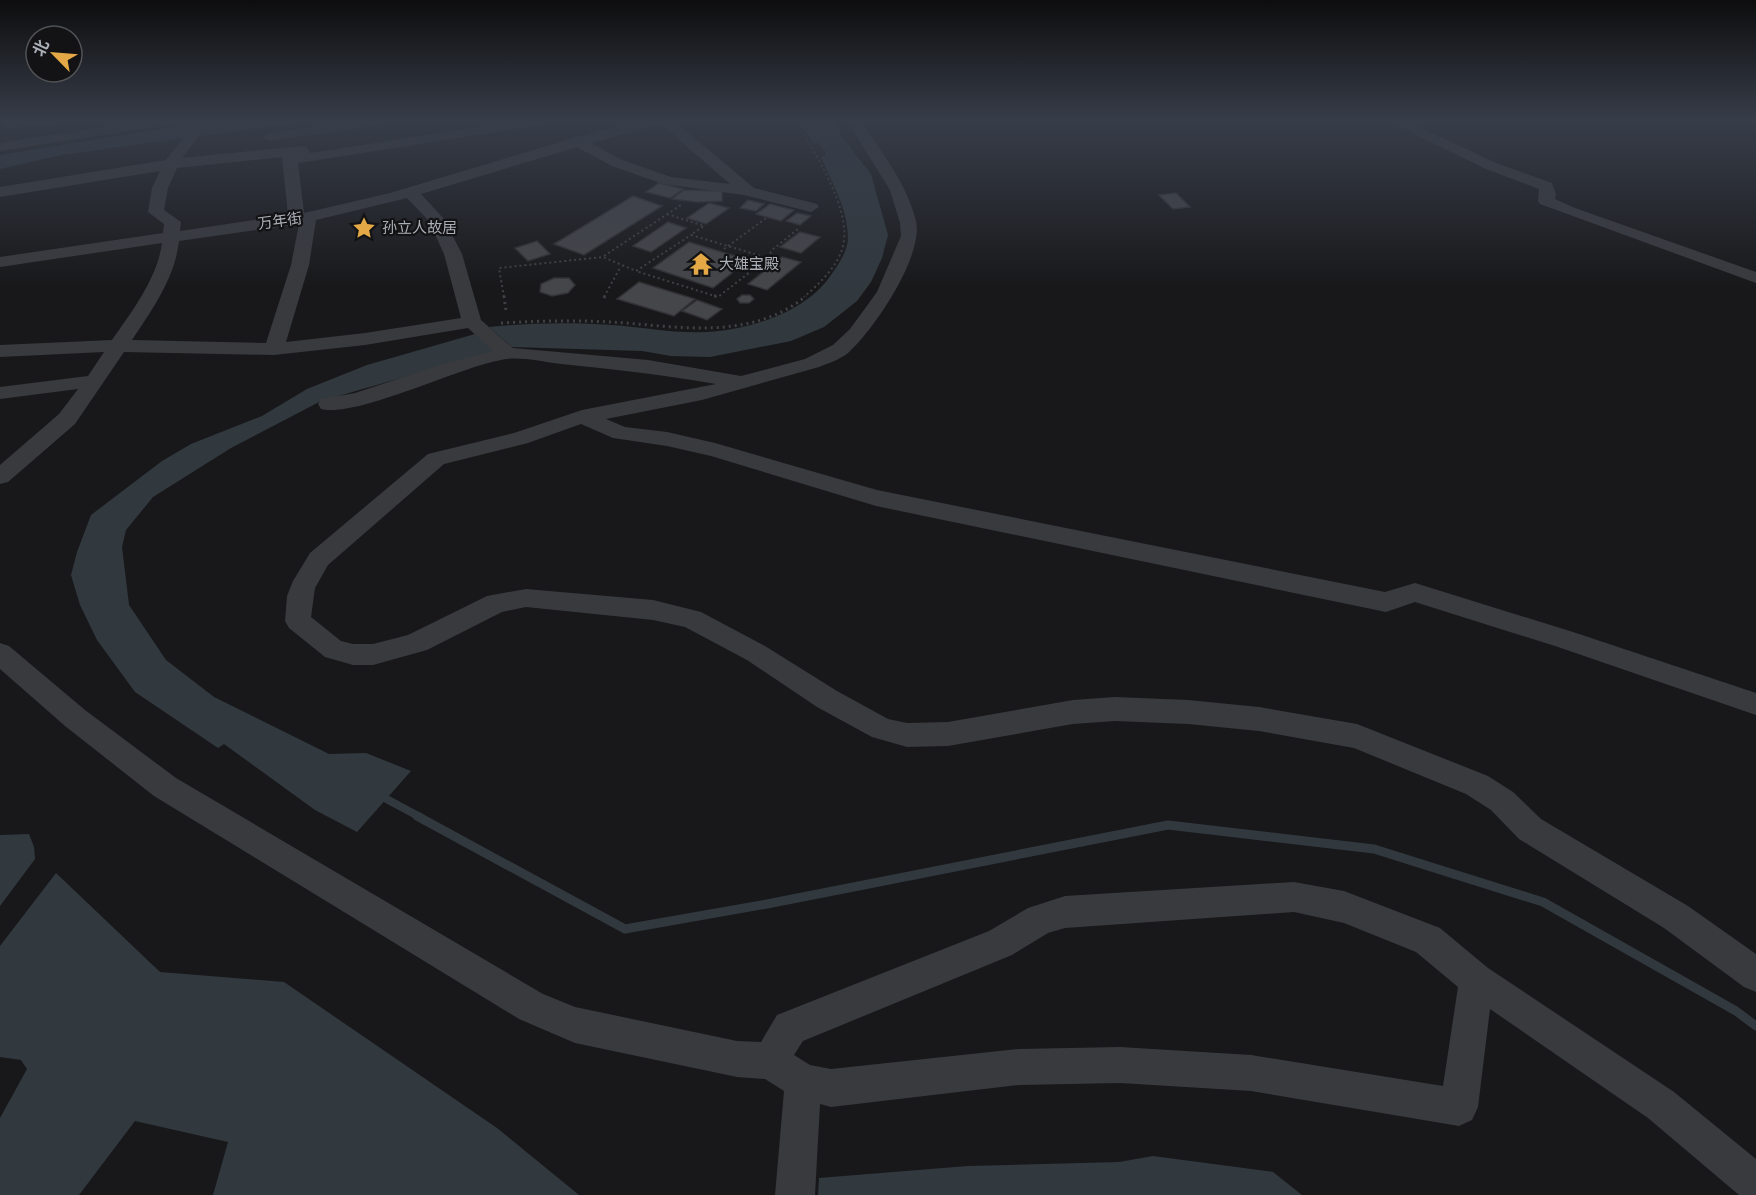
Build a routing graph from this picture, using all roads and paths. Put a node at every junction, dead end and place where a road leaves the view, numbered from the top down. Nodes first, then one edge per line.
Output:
1 (68, 177) edge
2 (167, 177) edge
3 (298, 177) edge
4 (466, 177) edge
5 (657, 177) edge
6 (731, 177) edge
7 (825, 177) edge
8 (890, 177) edge
9 (1521, 177) edge
10 (0, 192) edge
11 (749, 192) junction
12 (412, 194) junction
13 (788, 201) junction
14 (681, 205) dead end
15 (811, 207) dead end
16 (667, 214) junction
17 (302, 218) junction
18 (798, 229) dead end
19 (691, 235) junction
20 (170, 237) junction
21 (728, 246) junction
22 (724, 249) dead end
23 (603, 257) junction
24 (768, 258) junction
25 (0, 262) edge
26 (621, 266) junction
27 (636, 271) junction
28 (1756, 278) edge
29 (604, 298) dead end
30 (506, 310) dead end
31 (495, 323) dead end
32 (473, 324) junction
33 (116, 346) junction
34 (274, 349) junction
35 (0, 351) edge
36 (507, 353) junction
37 (95, 381) junction
38 (744, 382) junction
39 (0, 393) edge
40 (328, 404) dead end
41 (582, 417) junction
42 (0, 477) edge
43 (0, 652) edge
44 (1756, 704) edge
45 (1756, 975) edge
46 (1476, 980) junction
47 (770, 1061) junction
48 (803, 1082) junction
49 (1756, 1184) edge
50 (795, 1195) edge

1 - 10 street
2 - 20 street
3 - 17 street
4 - 12 street, 万年街
5 - 11 street
6 - 11 street
7 - 31 path
8 - 38 street
9 - 28 street
11 - 13 street
12 - 17 street, 万年街
12 - 32 street
13 - 15 street
13 - 21 path
14 - 16 path
16 - 19 path
16 - 23 path
17 - 20 street, 万年街
17 - 34 street
18 - 24 path
19 - 21 path
19 - 27 path
20 - 25 street, 万年街
20 - 33 street
21 - 22 path
21 - 24 path
23 - 26 path
23 - 30 path
24 - 27 path
26 - 27 path
26 - 29 path
32 - 34 street
32 - 36 street
33 - 34 street
33 - 35 street
33 - 37 street
36 - 38 street
36 - 40 street
37 - 39 street
37 - 42 street
38 - 41 street
41 - 44 street
41 - 45 street
43 - 47 street
46 - 47 street
46 - 48 street
46 - 49 street
47 - 48 street
48 - 50 street

